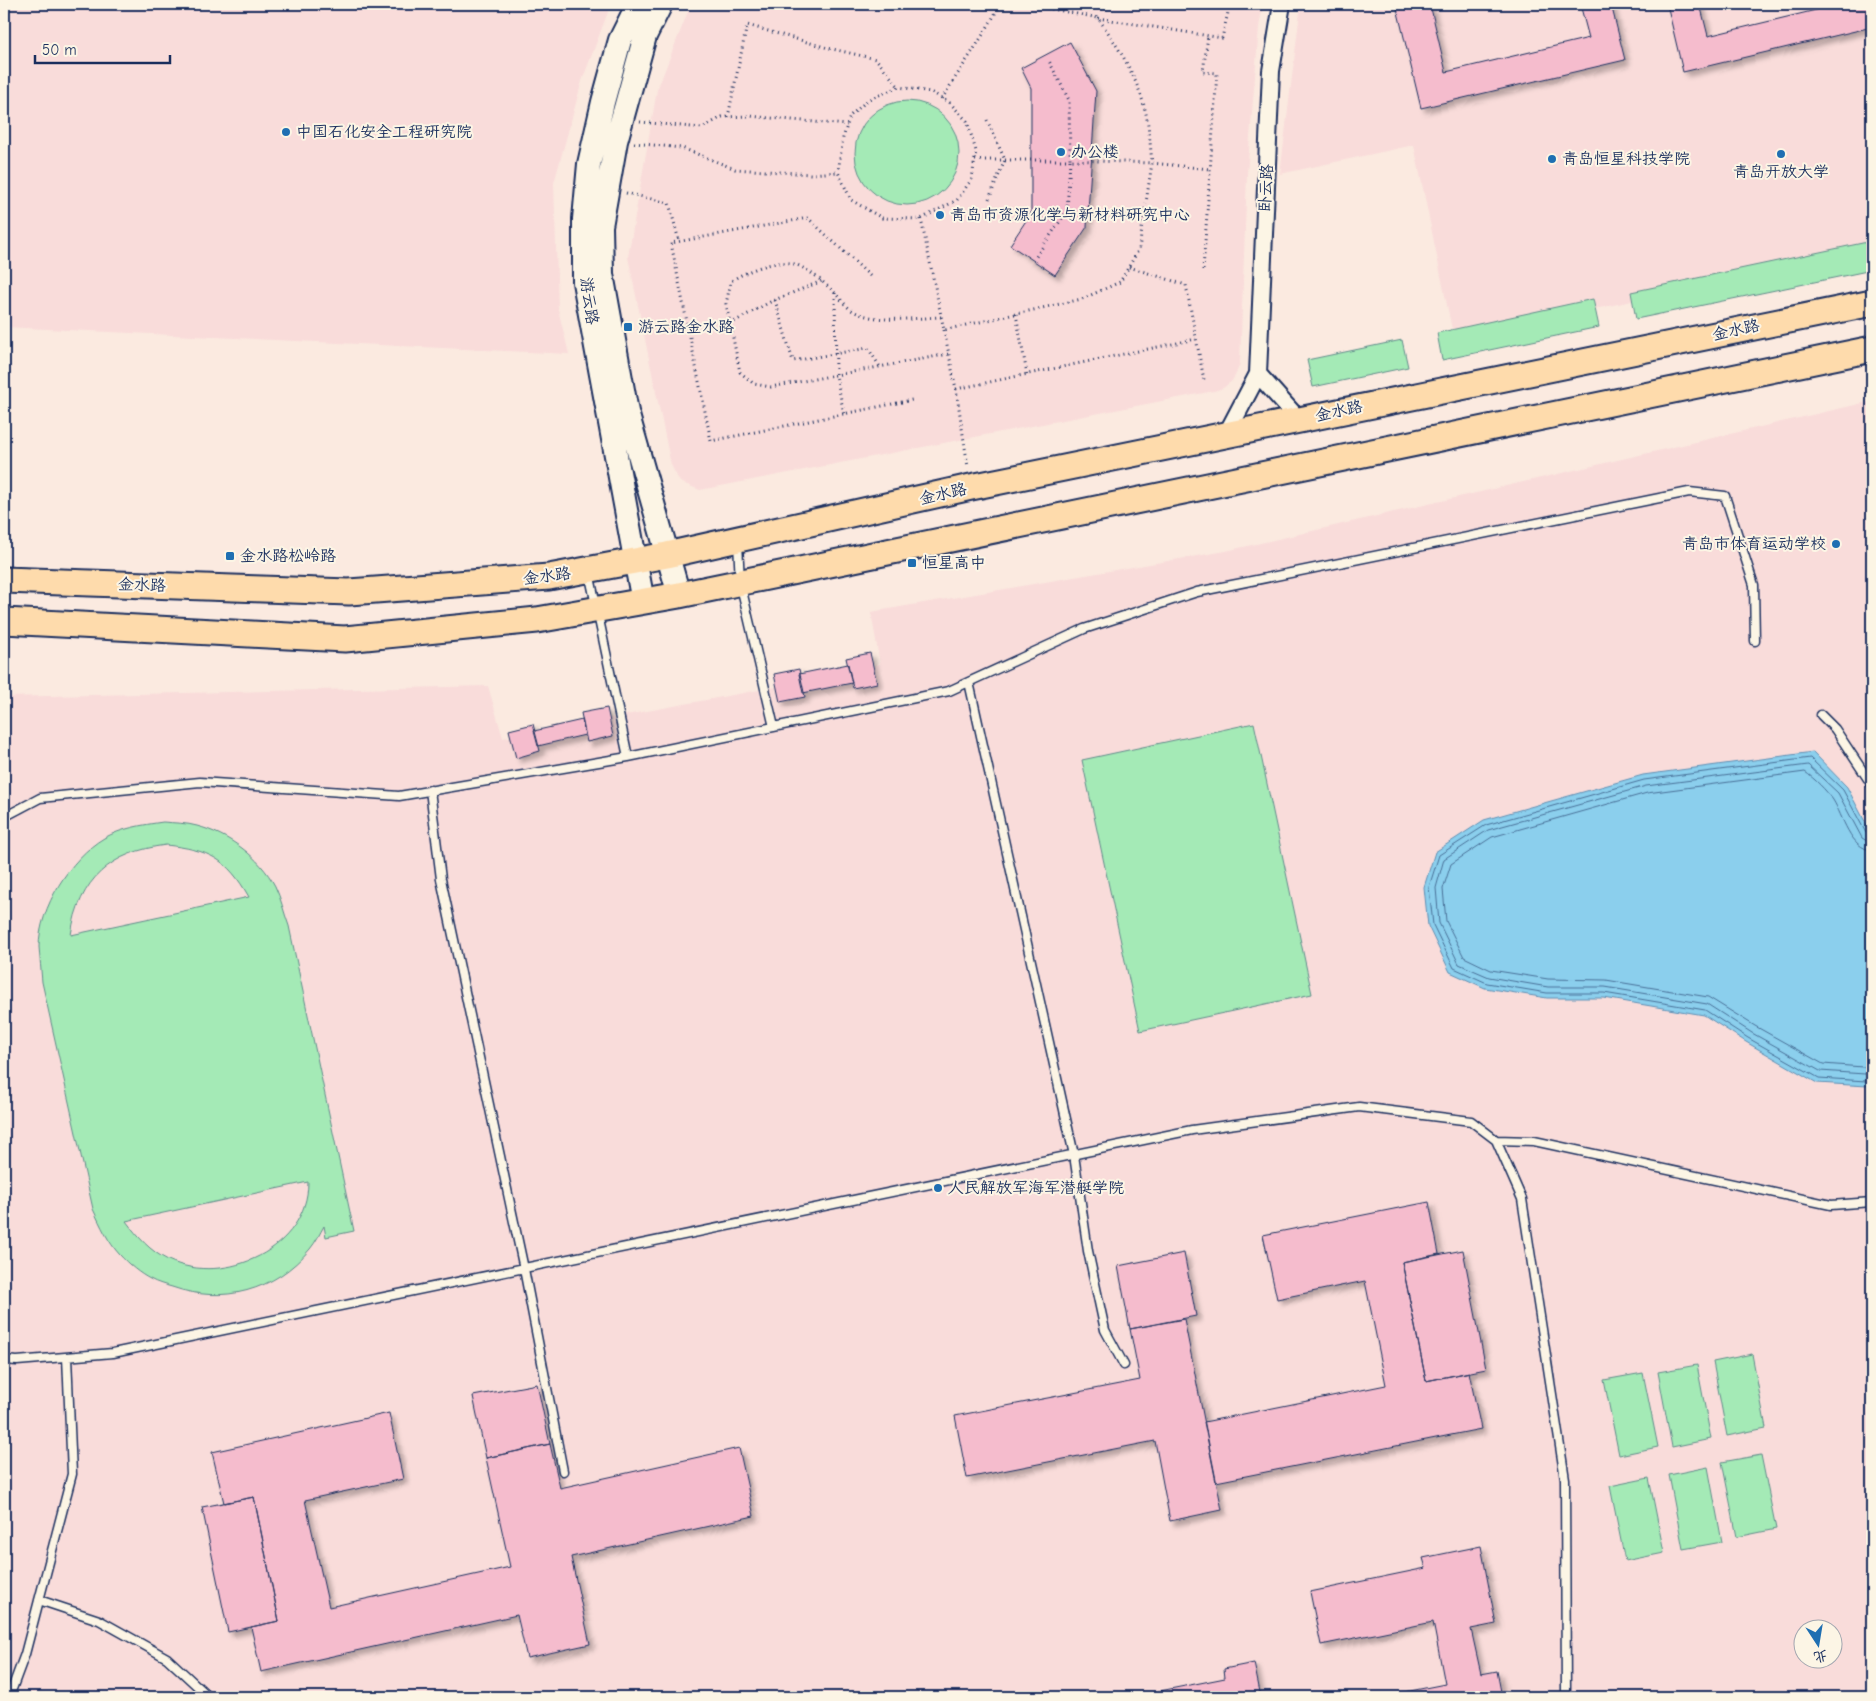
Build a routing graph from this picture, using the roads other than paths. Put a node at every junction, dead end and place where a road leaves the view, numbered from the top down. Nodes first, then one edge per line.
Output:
1 (638, 4) edge
2 (661, 4) edge
3 (1282, 4) edge
4 (1872, 303) edge
5 (1872, 349) edge
6 (1258, 374) junction
7 (1299, 420) junction
8 (1226, 435) junction
9 (738, 539) junction
10 (667, 555) junction
11 (635, 562) junction
12 (589, 570) junction
13 (4, 580) edge
14 (740, 582) junction
15 (679, 595) junction
16 (643, 602) junction
17 (596, 610) junction
18 (4, 621) edge
19 (1755, 641) dead end
20 (969, 682) junction
21 (1821, 715) dead end
22 (774, 727) junction
23 (628, 757) junction
24 (1872, 785) edge
25 (430, 790) junction
26 (4, 817) edge
27 (1496, 1140) junction
28 (1074, 1155) junction
29 (1872, 1202) edge
30 (524, 1269) junction
31 (68, 1357) junction
32 (4, 1360) edge
33 (1124, 1365) dead end
34 (563, 1471) dead end
35 (39, 1600) junction
36 (9, 1697) edge
37 (209, 1697) edge
38 (1566, 1697) edge

1 - 11 main road, 游云路
2 - 10 main road, 游云路
3 - 6 street, 卧云路
4 - 7 main road, 金水路
5 - 14 main road
6 - 7 street
6 - 8 street, 卧云路
7 - 8 main road, 金水路
8 - 9 main road, 金水路
9 - 10 main road, 金水路
9 - 14 lane
10 - 11 main road, 金水路
10 - 15 main road, 游云路
11 - 12 main road, 金水路
11 - 16 main road, 游云路
12 - 13 main road, 金水路
12 - 17 lane
14 - 15 main road
14 - 22 lane
15 - 16 main road
16 - 17 main road
17 - 18 main road
17 - 23 lane
19 - 20 lane
20 - 22 lane
20 - 28 lane
21 - 24 lane
22 - 23 lane
23 - 25 lane
25 - 26 lane
25 - 30 lane
27 - 28 lane
27 - 29 lane
27 - 38 lane
28 - 30 lane
28 - 33 lane
30 - 31 lane
30 - 34 lane
31 - 32 lane
31 - 35 lane
35 - 36 lane
35 - 37 lane

